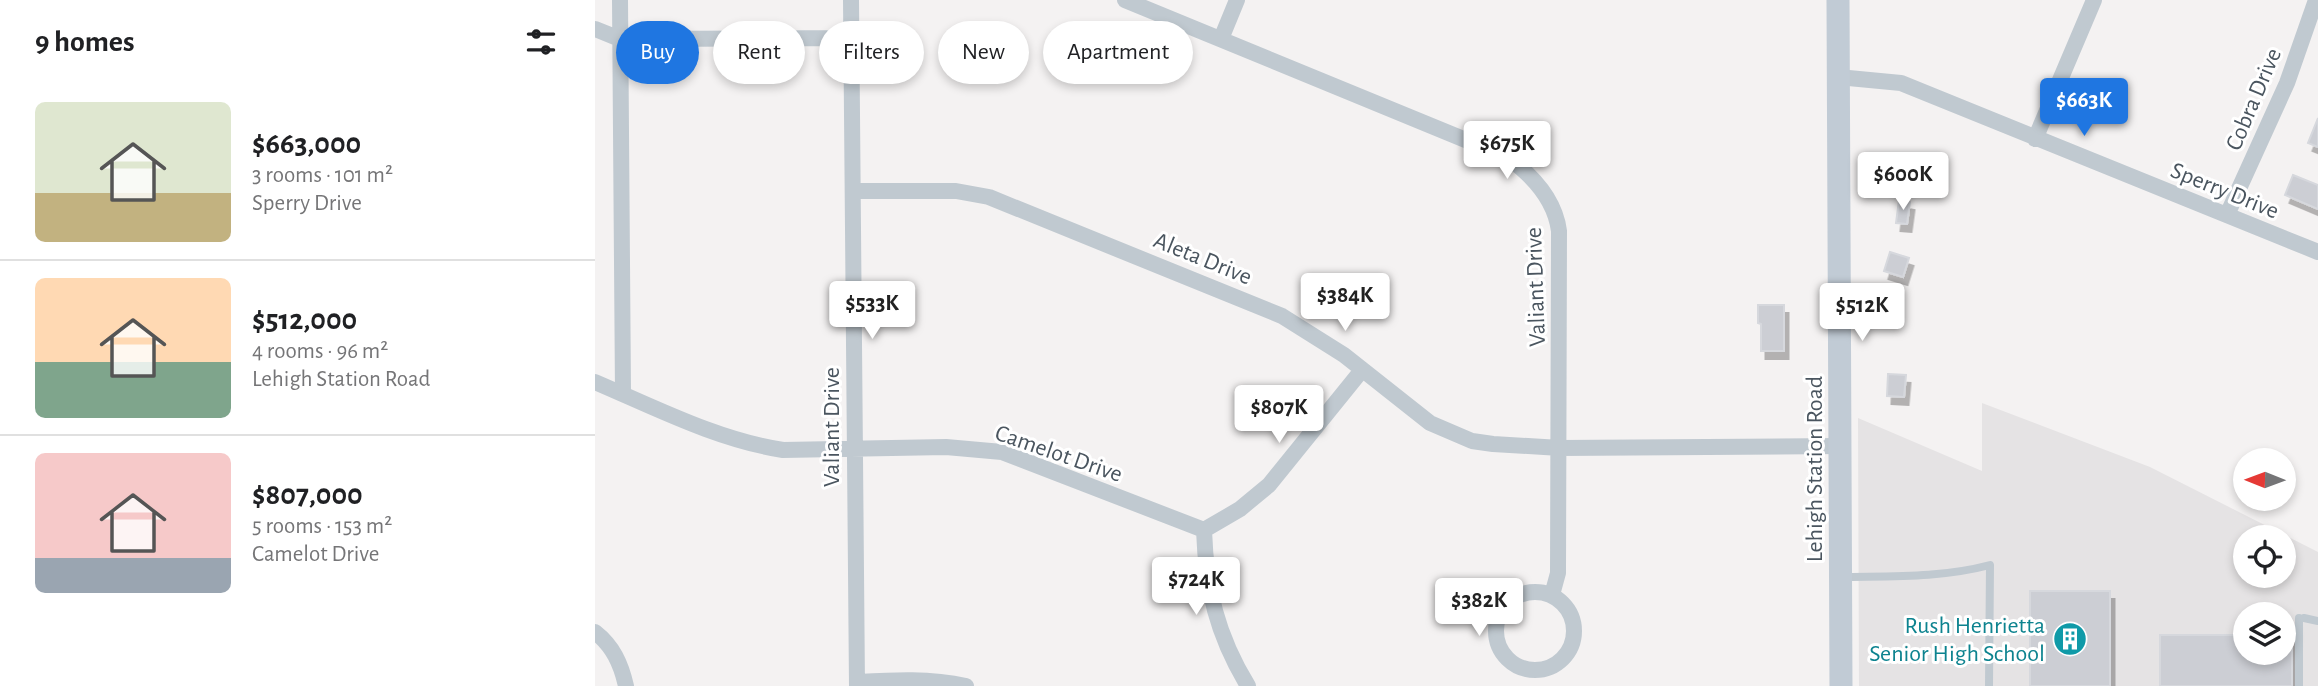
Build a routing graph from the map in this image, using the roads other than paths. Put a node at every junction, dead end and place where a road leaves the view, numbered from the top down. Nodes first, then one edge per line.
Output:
1 (620, 0) edge
2 (851, 0) edge
3 (1125, 0) edge
4 (1237, 0) edge
5 (1838, 0) edge
6 (2094, 0) edge
7 (2316, 0) edge
8 (620, 21) edge
9 (851, 21) edge
10 (595, 29) edge
11 (616, 37) edge
12 (819, 38) edge
13 (699, 39) edge
14 (1221, 39) junction
15 (1838, 77) junction
16 (620, 84) edge
17 (852, 84) edge
18 (2035, 139) junction
19 (854, 191) junction
20 (2227, 215) junction
21 (2318, 252) edge
22 (1362, 370) junction
23 (595, 382) edge
24 (623, 394) junction
25 (1841, 446) junction
26 (1560, 448) junction
27 (854, 449) junction
28 (1203, 530) junction
29 (1841, 577) junction
30 (1552, 596) junction
31 (2318, 621) edge
32 (595, 632) edge
33 (857, 684) edge
34 (626, 686) edge
35 (966, 686) edge
36 (1248, 686) edge
37 (1841, 686) edge
38 (1989, 686) edge
39 (2299, 686) edge

1 - 8 street
2 - 9 street, Valiant Drive
3 - 14 street, Valiant Drive
4 - 14 street
5 - 15 main road, Lehigh Station Road
6 - 18 street
7 - 20 street, Cobra Drive
10 - 11 street
12 - 13 street
14 - 26 street, Valiant Drive
15 - 18 street, Sperry Drive
15 - 25 main road, Lehigh Station Road
16 - 24 street
17 - 19 street, Valiant Drive
18 - 20 street, Sperry Drive
19 - 22 street, Aleta Drive
19 - 27 street, Valiant Drive
20 - 21 street, Sperry Drive
22 - 26 street, Aleta Drive
22 - 28 street
23 - 24 street, Camelot Drive
24 - 27 street, Camelot Drive
25 - 26 street, Aleta Drive
25 - 29 main road, Lehigh Station Road
26 - 30 street, Valiant Drive
27 - 28 street, Camelot Drive
27 - 33 street, Valiant Drive
28 - 36 street
29 - 37 main road, Lehigh Station Road
29 - 38 lane
30 - 30 street
31 - 39 lane
32 - 34 street
33 - 35 street

